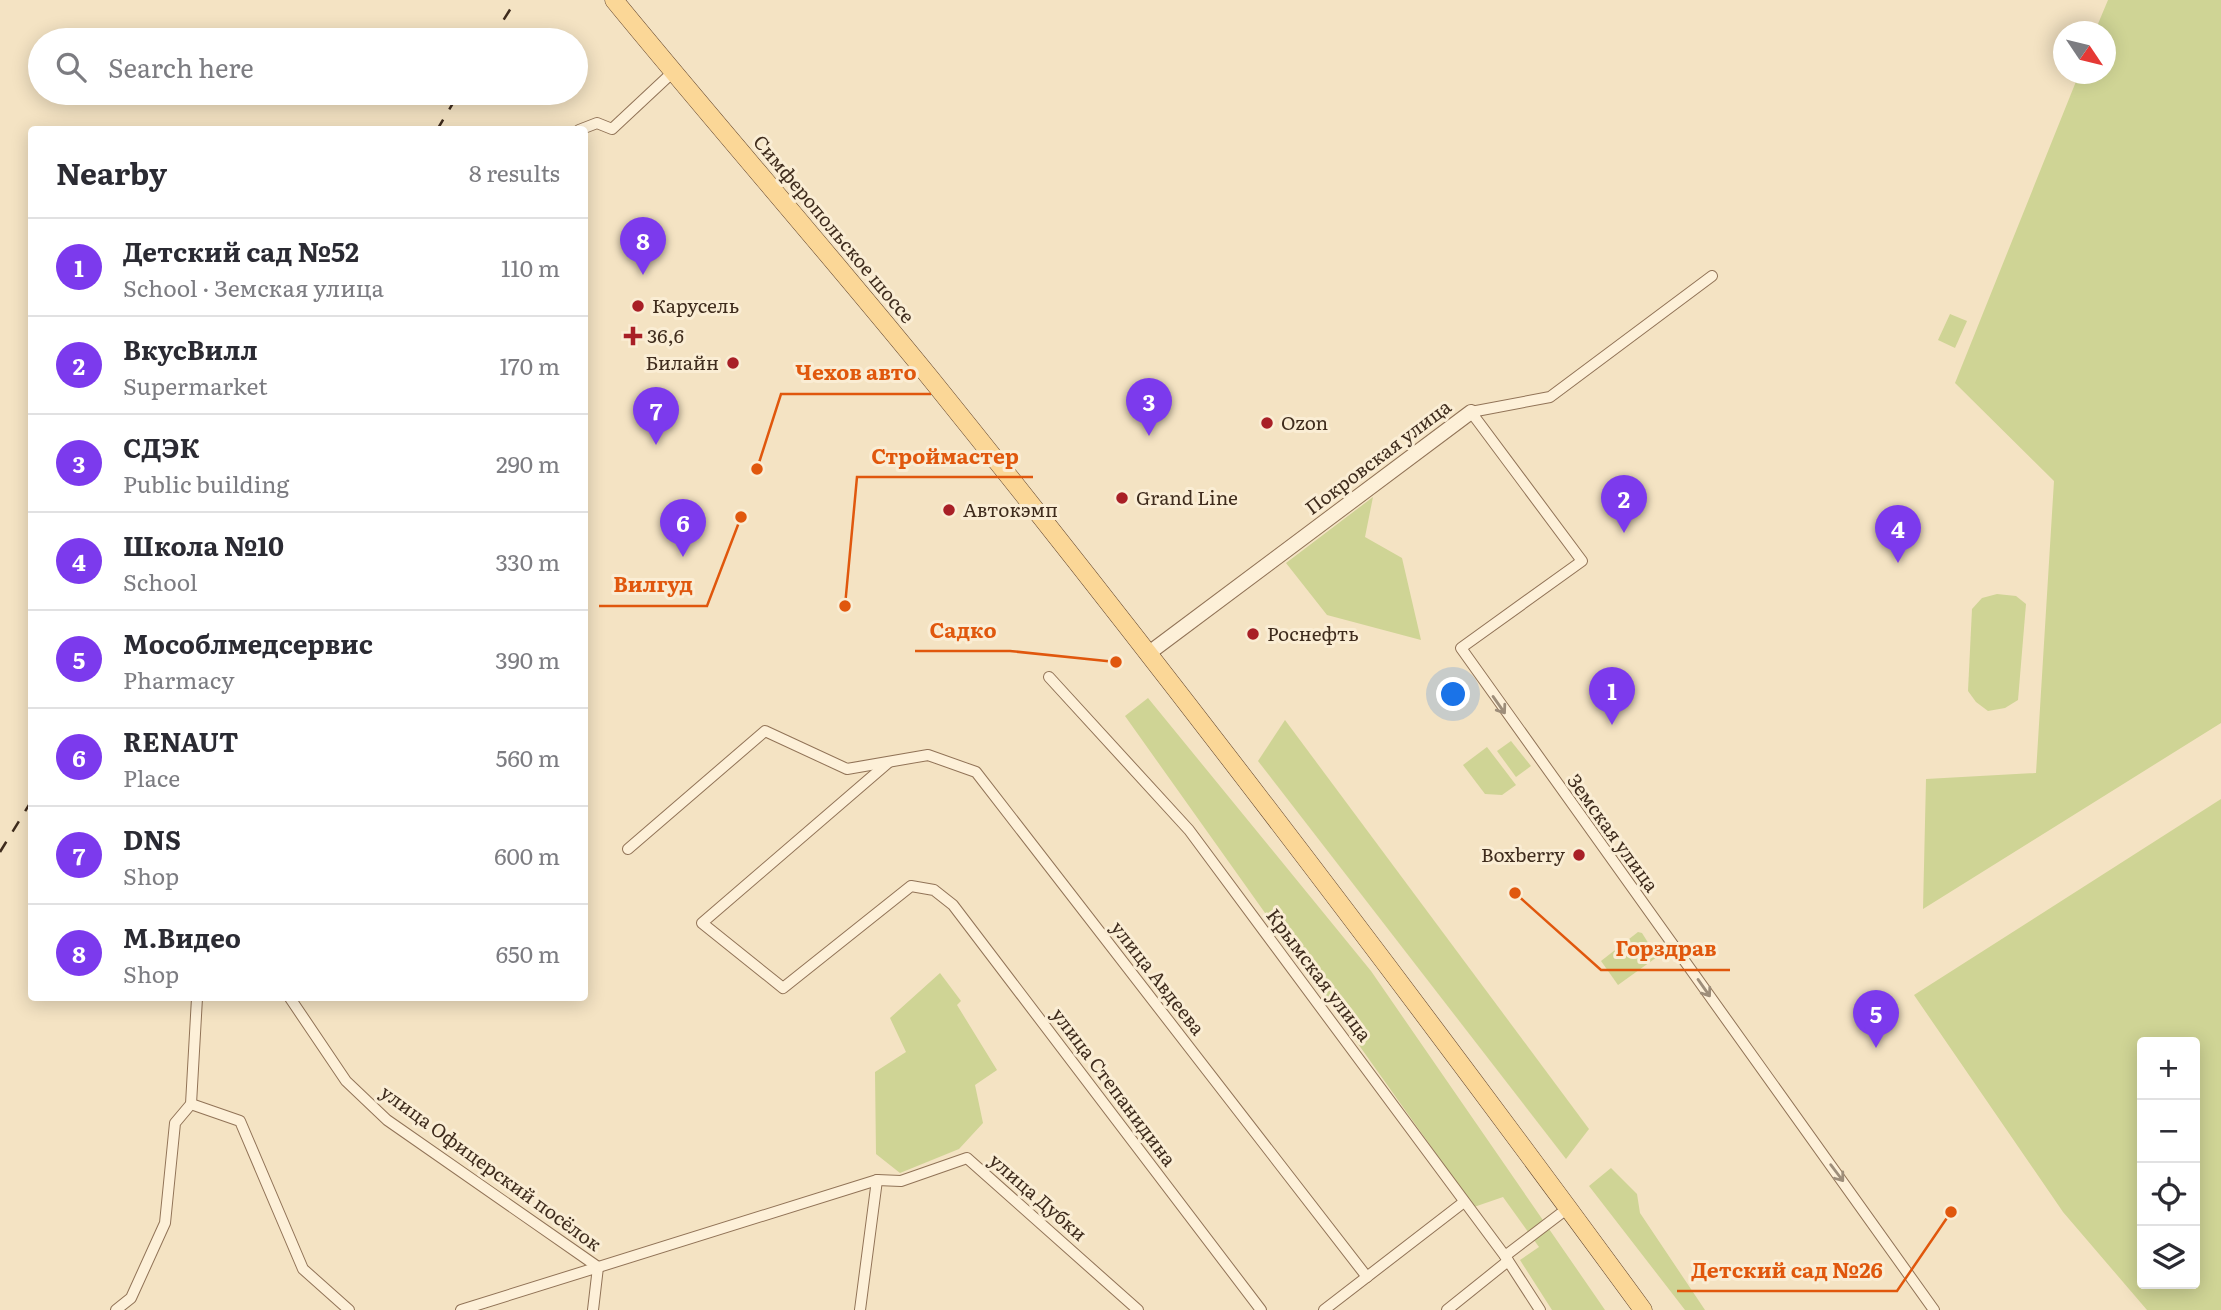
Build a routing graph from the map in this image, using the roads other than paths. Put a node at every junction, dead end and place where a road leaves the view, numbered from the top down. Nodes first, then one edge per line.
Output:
1 (614, 0) edge
2 (673, 72) junction
3 (588, 126) edge
4 (1712, 276) dead end
5 (1471, 411) junction
6 (1149, 653) junction
7 (1049, 677) dead end
8 (889, 762) junction
9 (628, 849) dead end
10 (198, 1001) edge
11 (292, 1001) edge
12 (191, 1104) junction
13 (877, 1180) junction
14 (901, 1181) joint
15 (1464, 1202) junction
16 (1568, 1208) junction
17 (1507, 1258) junction
18 (598, 1267) junction
19 (1367, 1277) junction
20 (116, 1310) edge
21 (349, 1310) edge
22 (461, 1310) edge
23 (593, 1310) edge
24 (860, 1310) edge
25 (1138, 1310) edge
26 (1261, 1310) edge
27 (1324, 1310) edge
28 (1447, 1310) edge
29 (1540, 1310) edge
30 (1643, 1310) edge
31 (1934, 1310) edge

1 - 2 main road, Симферопольское шоссе
2 - 3 street
2 - 6 main road, Симферопольское шоссе
4 - 5 street, Покровская улица
5 - 6 street, Покровская улица
5 -> 31 street, Земская улица
6 - 16 main road, Симферопольское шоссе
7 - 15 street, Крымская улица
8 - 9 street, улица Авдеева
8 - 19 street, улица Авдеева
8 - 26 street, улица Степанидина
10 - 12 street
11 - 18 street, улица Офицерский посёлок
12 - 20 street
12 - 21 street
13 - 14 street, улица Офицерский посёлок
13 - 18 street, улица Офицерский посёлок
13 - 24 street
14 - 25 street, улица Дубки
15 - 17 street, Крымская улица
15 - 19 street
16 - 17 street
16 - 30 main road, Симферопольское шоссе
17 - 28 street
17 - 29 street, Крымская улица
18 - 22 street, улица Офицерский посёлок
18 - 23 street, улица Офицерский посёлок
19 - 27 street

